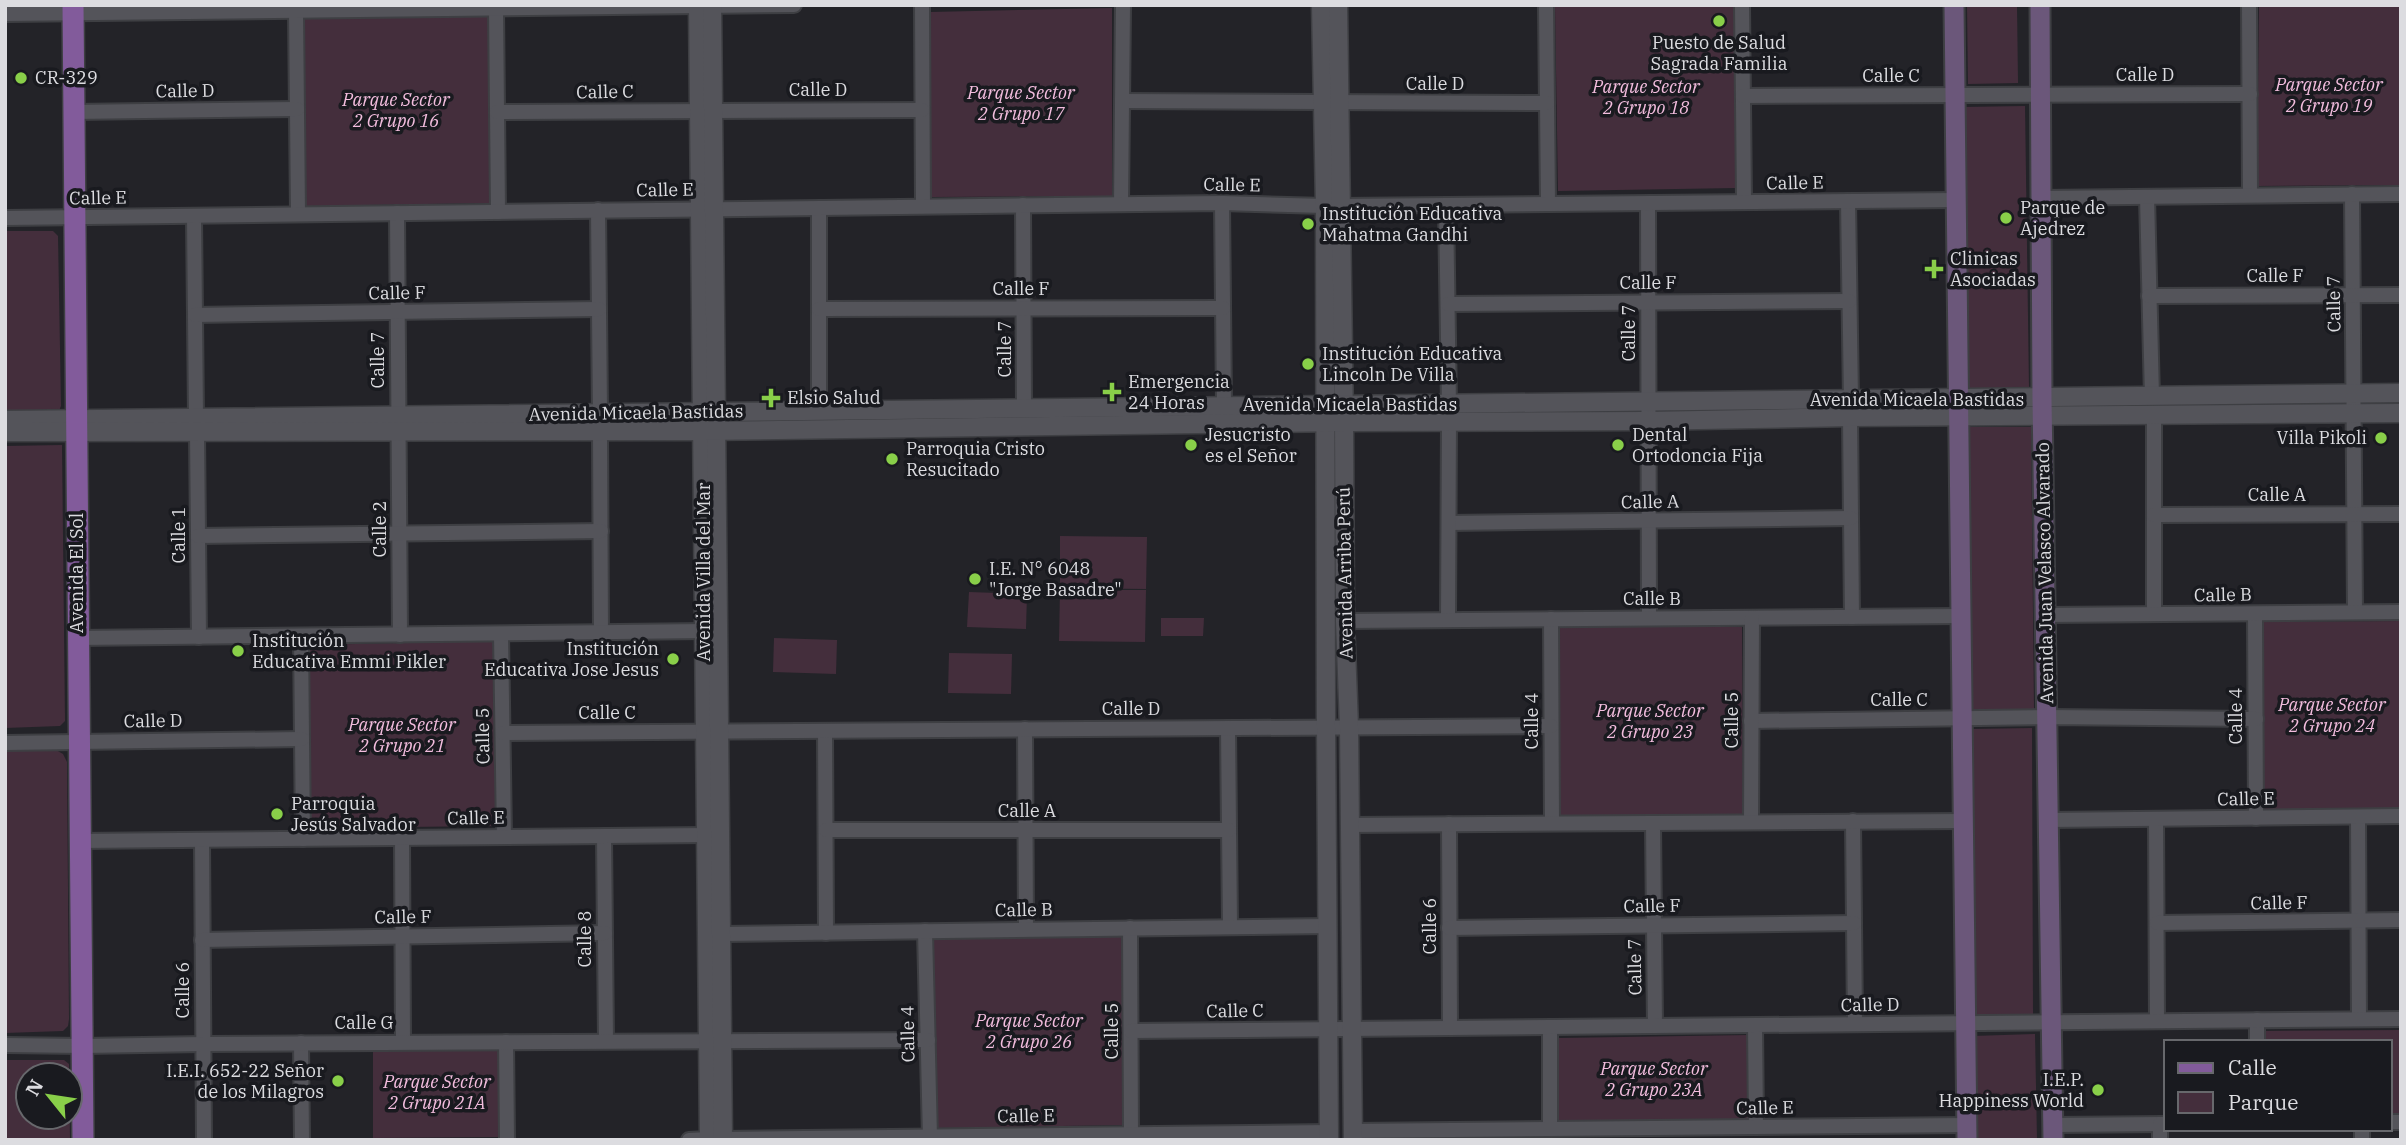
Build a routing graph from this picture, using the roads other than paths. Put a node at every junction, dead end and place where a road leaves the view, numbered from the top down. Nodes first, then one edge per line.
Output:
1 (794, 5) edge
2 (922, 5) edge
3 (1124, 5) edge
4 (1321, 5) edge
5 (1338, 5) edge
6 (1546, 5) edge
7 (1742, 5) edge
8 (1954, 5) edge
9 (2040, 5) edge
10 (2249, 5) edge
11 (597, 6) edge
12 (705, 6) edge
13 (393, 8) edge
14 (192, 9) edge
15 (496, 9) junction
16 (73, 10) edge
17 (296, 11) junction
18 (5, 14) edge
19 (2249, 94) junction
20 (1955, 95) junction
21 (2040, 95) junction
22 (1743, 96) junction
23 (1122, 101) junction
24 (1331, 102) junction
25 (1547, 103) junction
26 (297, 109) junction
27 (706, 109) junction
28 (922, 110) junction
29 (73, 112) junction
30 (497, 112) junction
31 (2352, 194) junction
32 (2401, 194) edge
33 (2250, 195) junction
34 (2147, 197) junction
35 (2041, 198) junction
36 (1956, 200) junction
37 (1848, 201) junction
38 (1744, 202) junction
39 (1222, 203) junction
40 (1648, 203) junction
41 (1121, 204) junction
42 (1548, 204) junction
43 (1023, 205) junction
44 (1446, 205) junction
45 (923, 206) junction
46 (1333, 206) junction
47 (819, 208) junction
48 (708, 209) junction
49 (598, 210) junction
50 (498, 212) junction
51 (397, 213) junction
52 (298, 214) junction
53 (194, 216) junction
54 (74, 217) junction
55 (5, 218) edge
56 (2353, 295) junction
57 (2401, 295) edge
58 (2149, 296) junction
59 (1849, 300) junction
60 (1648, 302) junction
61 (1448, 304) junction
62 (1024, 308) junction
63 (599, 309) junction
64 (819, 309) junction
65 (1223, 309) junction
66 (397, 312) junction
67 (195, 315) junction
68 (2401, 393) edge
69 (2354, 394) junction
70 (1649, 402) junction
71 (1224, 405) junction
72 (2152, 406) junction
73 (2042, 407) junction
74 (1958, 408) junction
75 (1024, 409) junction
76 (1851, 409) junction
77 (819, 410) junction
78 (709, 412) junction
79 (1449, 413) junction
80 (2355, 413) junction
81 (2401, 413) edge
82 (1335, 414) junction
83 (5, 420) edge
84 (1647, 421) junction
85 (600, 422) junction
86 (398, 424) junction
87 (196, 425) junction
88 (76, 426) junction
89 (710, 431) junction
90 (5, 432) edge
91 (2355, 514) junction
92 (2401, 514) edge
93 (2154, 515) junction
94 (1851, 518) junction
95 (1648, 521) junction
96 (1448, 523) junction
97 (601, 531) junction
98 (400, 533) junction
99 (198, 536) junction
100 (2356, 612) junction
101 (2401, 612) edge
102 (2154, 614) junction
103 (2255, 614) junction
104 (2046, 615) junction
105 (1961, 616) junction
106 (1852, 617) junction
107 (1649, 618) junction
108 (1752, 618) junction
109 (1550, 619) junction
110 (1448, 620) junction
111 (1345, 621) junction
112 (705, 631) junction
113 (601, 633) junction
114 (501, 634) junction
115 (400, 635) junction
116 (301, 636) junction
117 (199, 637) junction
118 (78, 638) junction
119 (2047, 717) junction
120 (1962, 719) junction
121 (2256, 719) junction
122 (1751, 721) junction
123 (1551, 726) junction
124 (1326, 727) junction
125 (1349, 727) junction
126 (1228, 728) junction
127 (1025, 729) junction
128 (825, 731) junction
129 (712, 732) junction
130 (503, 733) junction
131 (302, 739) junction
132 (78, 742) junction
133 (5, 743) edge
134 (2401, 816) edge
135 (2358, 817) junction
136 (2256, 818) junction
137 (2157, 819) junction
138 (2049, 820) junction
139 (1853, 821) junction
140 (1963, 821) junction
141 (1653, 822) junction
142 (1751, 822) junction
143 (1552, 823) junction
144 (1449, 824) junction
145 (1350, 825) junction
146 (825, 830) junction
147 (1026, 830) junction
148 (1229, 830) junction
149 (706, 835) junction
150 (604, 836) junction
151 (504, 837) junction
152 (402, 838) junction
153 (303, 839) junction
154 (202, 840) junction
155 (79, 841) junction
156 (2401, 920) edge
157 (2358, 921) junction
158 (1854, 923) junction
159 (2157, 923) junction
160 (1230, 926) junction
161 (1328, 926) junction
162 (1654, 926) junction
163 (1130, 928) junction
164 (1450, 928) junction
165 (1026, 929) junction
166 (925, 931) junction
167 (605, 933) junction
168 (826, 933) junction
169 (721, 934) junction
170 (402, 936) junction
171 (202, 940) junction
172 (2401, 1019) edge
173 (2257, 1020) junction
174 (2359, 1020) junction
175 (2157, 1021) junction
176 (1966, 1023) junction
177 (2052, 1023) junction
178 (1855, 1024) junction
179 (1755, 1025) junction
180 (1655, 1026) junction
181 (1550, 1027) junction
182 (1450, 1028) junction
183 (1340, 1029) junction
184 (1131, 1031) junction
185 (928, 1040) junction
186 (2257, 1040) edge
187 (606, 1041) junction
188 (715, 1041) junction
189 (403, 1042) junction
190 (506, 1042) junction
191 (301, 1043) junction
192 (203, 1044) junction
193 (5, 1045) edge
194 (83, 1046) junction
195 (2163, 1124) edge
196 (1756, 1127) junction
197 (1550, 1129) junction
198 (1967, 1132) edge
199 (1856, 1133) edge
200 (2053, 1133) edge
201 (1131, 1134) junction
202 (1653, 1134) edge
203 (1452, 1135) edge
204 (1230, 1136) edge
205 (1329, 1136) edge
206 (1353, 1136) edge
207 (930, 1137) junction
208 (1029, 1138) edge
209 (828, 1139) edge
210 (83, 1140) edge
211 (204, 1140) edge
212 (302, 1140) edge
213 (507, 1140) edge
214 (689, 1140) edge
215 (709, 1140) edge
216 (723, 1140) edge
217 (2160, 1140) edge

1 - 12 street
2 - 28 street
3 - 23 street
4 - 24 street, Avenida Arriba Perú
5 - 24 street, Avenida Arriba Perú
6 - 25 street
7 - 22 street
8 - 20 main road
9 - 21 main road, Avenida Juan Velasco Alvarado
10 - 19 street
11 - 12 street
11 - 15 street
12 - 27 street, Avenida Villa del Mar
13 - 15 street
13 - 17 street
14 - 16 street
14 - 17 street
15 - 30 street
16 - 18 street
16 - 29 main road, Avenida El Sol
17 - 26 street
19 - 21 street, Calle D
19 - 33 street
20 - 21 street, Calle C
20 - 22 street, Calle C
20 - 36 main road
21 - 35 main road, Avenida Juan Velasco Alvarado
22 - 38 street
23 - 24 street
23 - 41 street
24 - 25 street, Calle D
24 - 46 street, Avenida Arriba Perú
25 - 42 street
26 - 29 street, Calle D
26 - 52 street
27 - 28 street, Calle D
27 - 30 street, Calle C
27 - 48 street, Avenida Villa del Mar
28 - 45 street
29 - 54 main road, Avenida El Sol
30 - 50 street
31 - 32 street
31 - 33 street
31 - 56 street, Calle 7
33 - 34 street
34 - 35 street
34 - 58 street
35 - 73 main road, Avenida Juan Velasco Alvarado
36 - 37 street, Calle E
36 - 74 main road
37 - 38 street, Calle E
37 - 59 street
38 - 40 street, Calle E
39 - 41 street, Calle E
39 - 46 street, Calle E
39 - 65 street
40 - 42 street, Calle E
40 - 60 street, Calle 7
41 - 43 street, Calle E
42 - 44 street, Calle E
43 - 45 street, Calle E
43 - 62 street, Calle 7
44 - 46 street, Calle E
44 - 61 street
45 - 47 street, Calle E
46 - 82 street, Avenida Arriba Perú
47 - 48 street, Calle E
47 - 64 street
48 - 49 street, Calle E
48 - 78 street, Avenida Villa del Mar
49 - 50 street, Calle E
49 - 63 street
50 - 51 street, Calle E
51 - 52 street, Calle E
51 - 66 street, Calle 7
52 - 53 street, Calle E
53 - 54 street, Calle E
53 - 67 street
54 - 55 street, Calle E
54 - 88 main road, Avenida El Sol
56 - 57 street, Calle F
56 - 58 street, Calle F
56 - 69 street, Calle 7
58 - 72 street
59 - 60 street, Calle F
59 - 76 street
60 - 61 street, Calle F
60 - 70 street, Calle 7
61 - 79 street
62 - 64 street, Calle F
62 - 65 street, Calle F
62 - 75 street, Calle 7
63 - 66 street, Calle F
63 - 85 street
64 - 77 street
65 - 71 street
66 - 67 street, Calle F
66 - 86 street, Calle 7
67 - 87 street
68 - 69 street, Avenida Micaela Bastidas
69 - 72 street, Avenida Micaela Bastidas
69 - 80 street, Calle 7
70 - 76 street, Avenida Micaela Bastidas
70 - 79 street, Avenida Micaela Bastidas
70 - 84 street, Calle 7
71 - 75 street, Avenida Micaela Bastidas
71 - 82 street, Avenida Micaela Bastidas
72 - 73 street, Avenida Micaela Bastidas
72 - 80 street, Avenida Micaela Bastidas
72 - 93 street
73 - 74 street, Avenida Micaela Bastidas
73 - 104 main road, Avenida Juan Velasco Alvarado
74 - 76 street, Avenida Micaela Bastidas
74 - 105 main road
75 - 77 street, Avenida Micaela Bastidas
76 - 84 street, Avenida Micaela Bastidas
76 - 94 street
77 - 78 street, Avenida Micaela Bastidas
78 - 85 street, Avenida Micaela Bastidas
78 - 89 street, Avenida Villa del Mar
79 - 82 street, Avenida Micaela Bastidas
79 - 84 street, Avenida Micaela Bastidas
79 - 96 street
80 - 81 street, Avenida Micaela Bastidas
80 - 91 street
82 - 89 street, Avenida Micaela Bastidas
82 - 111 street, Avenida Arriba Perú
82 - 124 street, Avenida Arriba Perú
83 - 88 street, Avenida Micaela Bastidas
84 - 95 street
85 - 86 street, Avenida Micaela Bastidas
85 - 89 street, Avenida Micaela Bastidas
85 - 97 street
86 - 87 street, Avenida Micaela Bastidas
86 - 98 street, Calle 2
87 - 88 street, Avenida Micaela Bastidas
87 - 99 street, Calle 1
88 - 90 street, Avenida Micaela Bastidas
88 - 118 main road, Avenida El Sol
89 - 112 street, Avenida Villa del Mar
89 - 129 street, Avenida Villa del Mar
91 - 92 street, Calle A
91 - 93 street, Calle A
91 - 100 street
93 - 102 street
94 - 95 street, Calle A
94 - 106 street
95 - 96 street, Calle A
95 - 107 street
96 - 110 street
97 - 98 street
97 - 113 street
98 - 99 street
98 - 115 street, Calle 2
99 - 117 street, Calle 1
100 - 101 street, Calle B
100 - 103 street, Calle B
102 - 103 street, Calle B
102 - 104 street, Calle B
103 - 121 street, Calle 4
104 - 119 main road, Avenida Juan Velasco Alvarado
105 - 106 street, Calle B
105 - 120 main road
106 - 108 street, Calle B
107 - 108 street, Calle B
107 - 109 street, Calle B
108 - 122 street, Calle 5
109 - 110 street, Calle B
109 - 123 street, Calle 4
110 - 111 street, Calle B
111 - 125 street, Avenida Arriba Perú
112 - 113 street
112 - 129 street, Avenida Villa del Mar
113 - 114 street
114 - 115 street
114 - 130 street, Calle 5
115 - 116 street
116 - 117 street
116 - 131 street
117 - 118 street
118 - 132 main road, Avenida El Sol
119 - 120 street, Calle C
119 - 121 street
119 - 138 main road, Avenida Juan Velasco Alvarado
120 - 122 street, Calle C
120 - 140 main road
121 - 136 street, Calle 4
122 - 142 street, Calle 5
123 - 125 street, Calle D
123 - 143 street, Calle 4
124 - 125 street, Calle D
124 - 126 street, Calle D
124 - 161 street, Avenida Arriba Perú
125 - 145 street, Avenida Arriba Perú
126 - 127 street, Calle D
126 - 148 street
127 - 128 street, Calle D
127 - 147 street
128 - 129 street, Calle D
128 - 146 street
129 - 130 street, Calle C
129 - 149 street, Avenida Villa del Mar
129 - 169 street, Avenida Villa del Mar
130 - 151 street, Calle 5
131 - 132 street, Calle D
131 - 153 street
132 - 133 street, Calle D
132 - 155 main road, Avenida El Sol
134 - 135 street, Calle E
135 - 136 street, Calle E
135 - 157 street
136 - 137 street, Calle E
137 - 138 street, Calle E
137 - 159 street
138 - 177 main road, Avenida Juan Velasco Alvarado
139 - 140 street
139 - 142 street
139 - 158 street
140 - 176 main road
141 - 142 street
141 - 143 street
141 - 162 street, Calle 7
143 - 144 street
144 - 145 street
144 - 164 street, Calle 6
145 - 183 street, Avenida Arriba Perú
146 - 147 street, Calle A
146 - 168 street
147 - 148 street, Calle A
147 - 165 street
148 - 160 street
149 - 150 street, Calle E
149 - 188 street, Avenida Villa del Mar
150 - 151 street, Calle E
150 - 167 street, Calle 8
151 - 152 street, Calle E
152 - 153 street, Calle E
152 - 170 street
153 - 154 street, Calle E
154 - 155 street, Calle E
154 - 171 street, Calle 6
155 - 194 main road, Avenida El Sol
156 - 157 street, Calle F
157 - 159 street, Calle F
157 - 174 street
158 - 162 street, Calle F
158 - 178 street
159 - 175 street
160 - 161 street, Calle B
160 - 163 street, Calle B
161 - 183 street, Avenida Arriba Perú
162 - 164 street, Calle F
162 - 180 street, Calle 7
163 - 165 street, Calle B
163 - 184 street, Calle 5
164 - 182 street, Calle 6
165 - 166 street, Calle B
166 - 168 street, Calle B
166 - 185 street, Calle 4
167 - 170 street, Calle F
167 - 187 street, Calle 8
168 - 169 street, Calle B
169 - 188 street, Avenida Villa del Mar
170 - 171 street, Calle F
170 - 189 street
171 - 192 street, Calle 6
172 - 174 street, Calle D
173 - 174 street, Calle D
173 - 175 street, Calle D
173 - 186 street
175 - 177 street, Calle D
176 - 177 street, Calle D
176 - 178 street, Calle D
176 - 198 main road
177 - 200 main road, Avenida Juan Velasco Alvarado
178 - 179 street, Calle D
179 - 180 street, Calle D
179 - 196 street
180 - 181 street, Calle D
181 - 182 street, Calle D
181 - 197 street
182 - 183 street, Calle D
183 - 184 street, Calle C
183 - 205 street, Avenida Arriba Perú
183 - 206 street, Avenida Arriba Perú
184 - 201 street, Calle 5
185 - 188 street
185 - 207 street, Calle 4
187 - 188 street, Calle G
187 - 190 street, Calle G
188 - 215 street, Avenida Villa del Mar
188 - 216 street, Avenida Villa del Mar
189 - 190 street, Calle G
189 - 191 street, Calle G
190 - 213 street
191 - 192 street, Calle G
191 - 212 street
192 - 194 street, Calle G
192 - 211 street, Calle 6
193 - 194 street, Calle G
194 - 210 main road, Avenida El Sol
195 - 200 street
195 - 217 street
196 - 199 street, Calle E
196 - 202 street, Calle E
197 - 202 street, Calle E
197 - 203 street, Calle E
198 - 199 street, Calle E
201 - 204 street, Calle E
201 - 208 street, Calle E
203 - 206 street, Calle E
204 - 205 street, Calle E
207 - 208 street, Calle E
207 - 209 street, Calle E
209 - 216 street, Calle E
214 - 215 street

